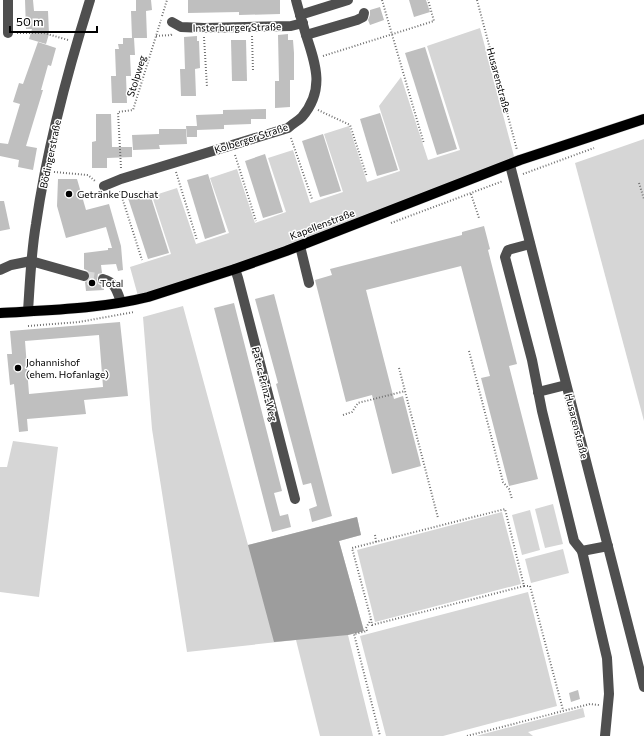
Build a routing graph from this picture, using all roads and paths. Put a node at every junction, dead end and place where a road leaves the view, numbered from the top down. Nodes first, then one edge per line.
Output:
1 (8, 0) edge
2 (90, 0) edge
3 (296, 0) edge
4 (348, 0) edge
5 (382, 0) edge
6 (428, 0) edge
7 (477, 0) edge
8 (364, 13) dead end
9 (302, 19) junction
10 (172, 22) dead end
11 (252, 27) junction
12 (204, 28) junction
13 (8, 33) joint
14 (391, 34) junction
15 (306, 35) junction
16 (156, 36) dead end
17 (77, 43) junction
18 (314, 58) junction
19 (253, 71) dead end
20 (207, 87) dead end
21 (310, 107) junction
22 (644, 119) edge
23 (288, 128) junction
24 (424, 144) dead end
25 (232, 145) junction
26 (520, 160) junction
27 (173, 163) junction
28 (510, 165) junction
29 (45, 171) junction
30 (367, 177) dead end
31 (119, 180) junction
32 (639, 183) dead end
33 (104, 186) joint
34 (471, 194) dead end
35 (312, 199) dead end
36 (644, 199) edge
37 (479, 218) dead end
38 (256, 220) dead end
39 (197, 240) dead end
40 (530, 244) junction
41 (300, 246) junction
42 (142, 260) dead end
43 (31, 261) junction
44 (235, 269) junction
45 (0, 270) edge
46 (84, 276) tunnel mouth
47 (103, 279) tunnel mouth
48 (309, 283) dead end
49 (122, 302) junction
50 (28, 311) junction
51 (136, 312) dead end
52 (0, 313) edge
53 (28, 326) dead end
54 (469, 351) dead end
55 (399, 368) dead end
56 (566, 385) junction
57 (405, 391) junction
58 (538, 392) junction
59 (343, 415) dead end
60 (295, 499) dead end
61 (512, 499) dead end
62 (438, 518) dead end
63 (374, 535) dead end
64 (376, 542) junction
65 (608, 546) junction
66 (582, 551) junction
67 (524, 586) junction
68 (371, 619) junction
69 (644, 687) edge
70 (608, 706) junction
71 (563, 711) junction
72 (380, 736) edge
73 (467, 736) edge
74 (605, 736) edge

1 - 13 street
2 - 17 street, Bödingerstraße
3 - 9 street, Kolberger Straße
4 - 9 street, Insterburger Straße
5 - 14 path
6 - 14 path
7 - 26 path, Husarenstraße
8 - 15 street
9 - 11 street, Insterburger Straße
9 - 15 street, Kolberger Straße
10 - 12 street, Insterburger Straße
11 - 12 street, Insterburger Straße
11 - 19 path
12 - 20 path
13 - 17 path
14 - 18 path
14 - 24 path
15 - 18 street, Kolberger Straße
16 - 31 path, Stolpweg
17 - 29 street, Bödingerstraße
18 - 21 street, Kolberger Straße
21 - 23 street, Kolberger Straße
21 - 30 path
22 - 26 main road, Kapellenstraße
23 - 25 street, Kolberger Straße
23 - 35 path
25 - 27 street, Kolberger Straße
25 - 38 path
26 - 28 main road, Kapellenstraße
27 - 31 street, Kolberger Straße
27 - 39 path
28 - 40 street, Husarenstraße
28 - 41 main road, Kapellenstraße
29 - 33 path
29 - 43 street, Bödingerstraße
31 - 33 street, Kolberger Straße
31 - 42 path
32 - 36 path
34 - 37 path
40 - 56 street, Husarenstraße
40 - 58 street
41 - 44 main road, Kapellenstraße
41 - 48 street
43 - 45 street
43 - 46 street
43 - 50 street, Bödingerstraße
44 - 49 main road, Kapellenstraße
44 - 60 street, Pater-Prinz-Weg
47 - 49 street
49 - 50 main road, Kapellenstraße
50 - 52 main road, Kapellenstraße
51 - 53 path
54 - 61 path
55 - 57 path
56 - 58 street
56 - 65 street, Husarenstraße
57 - 59 path
57 - 62 path
58 - 66 street
63 - 64 path
64 - 67 path
64 - 68 path
65 - 66 street
65 - 69 street, Husarenstraße
66 - 70 street
67 - 68 path
67 - 71 path
68 - 72 path
70 - 71 path
70 - 74 street
71 - 73 path

